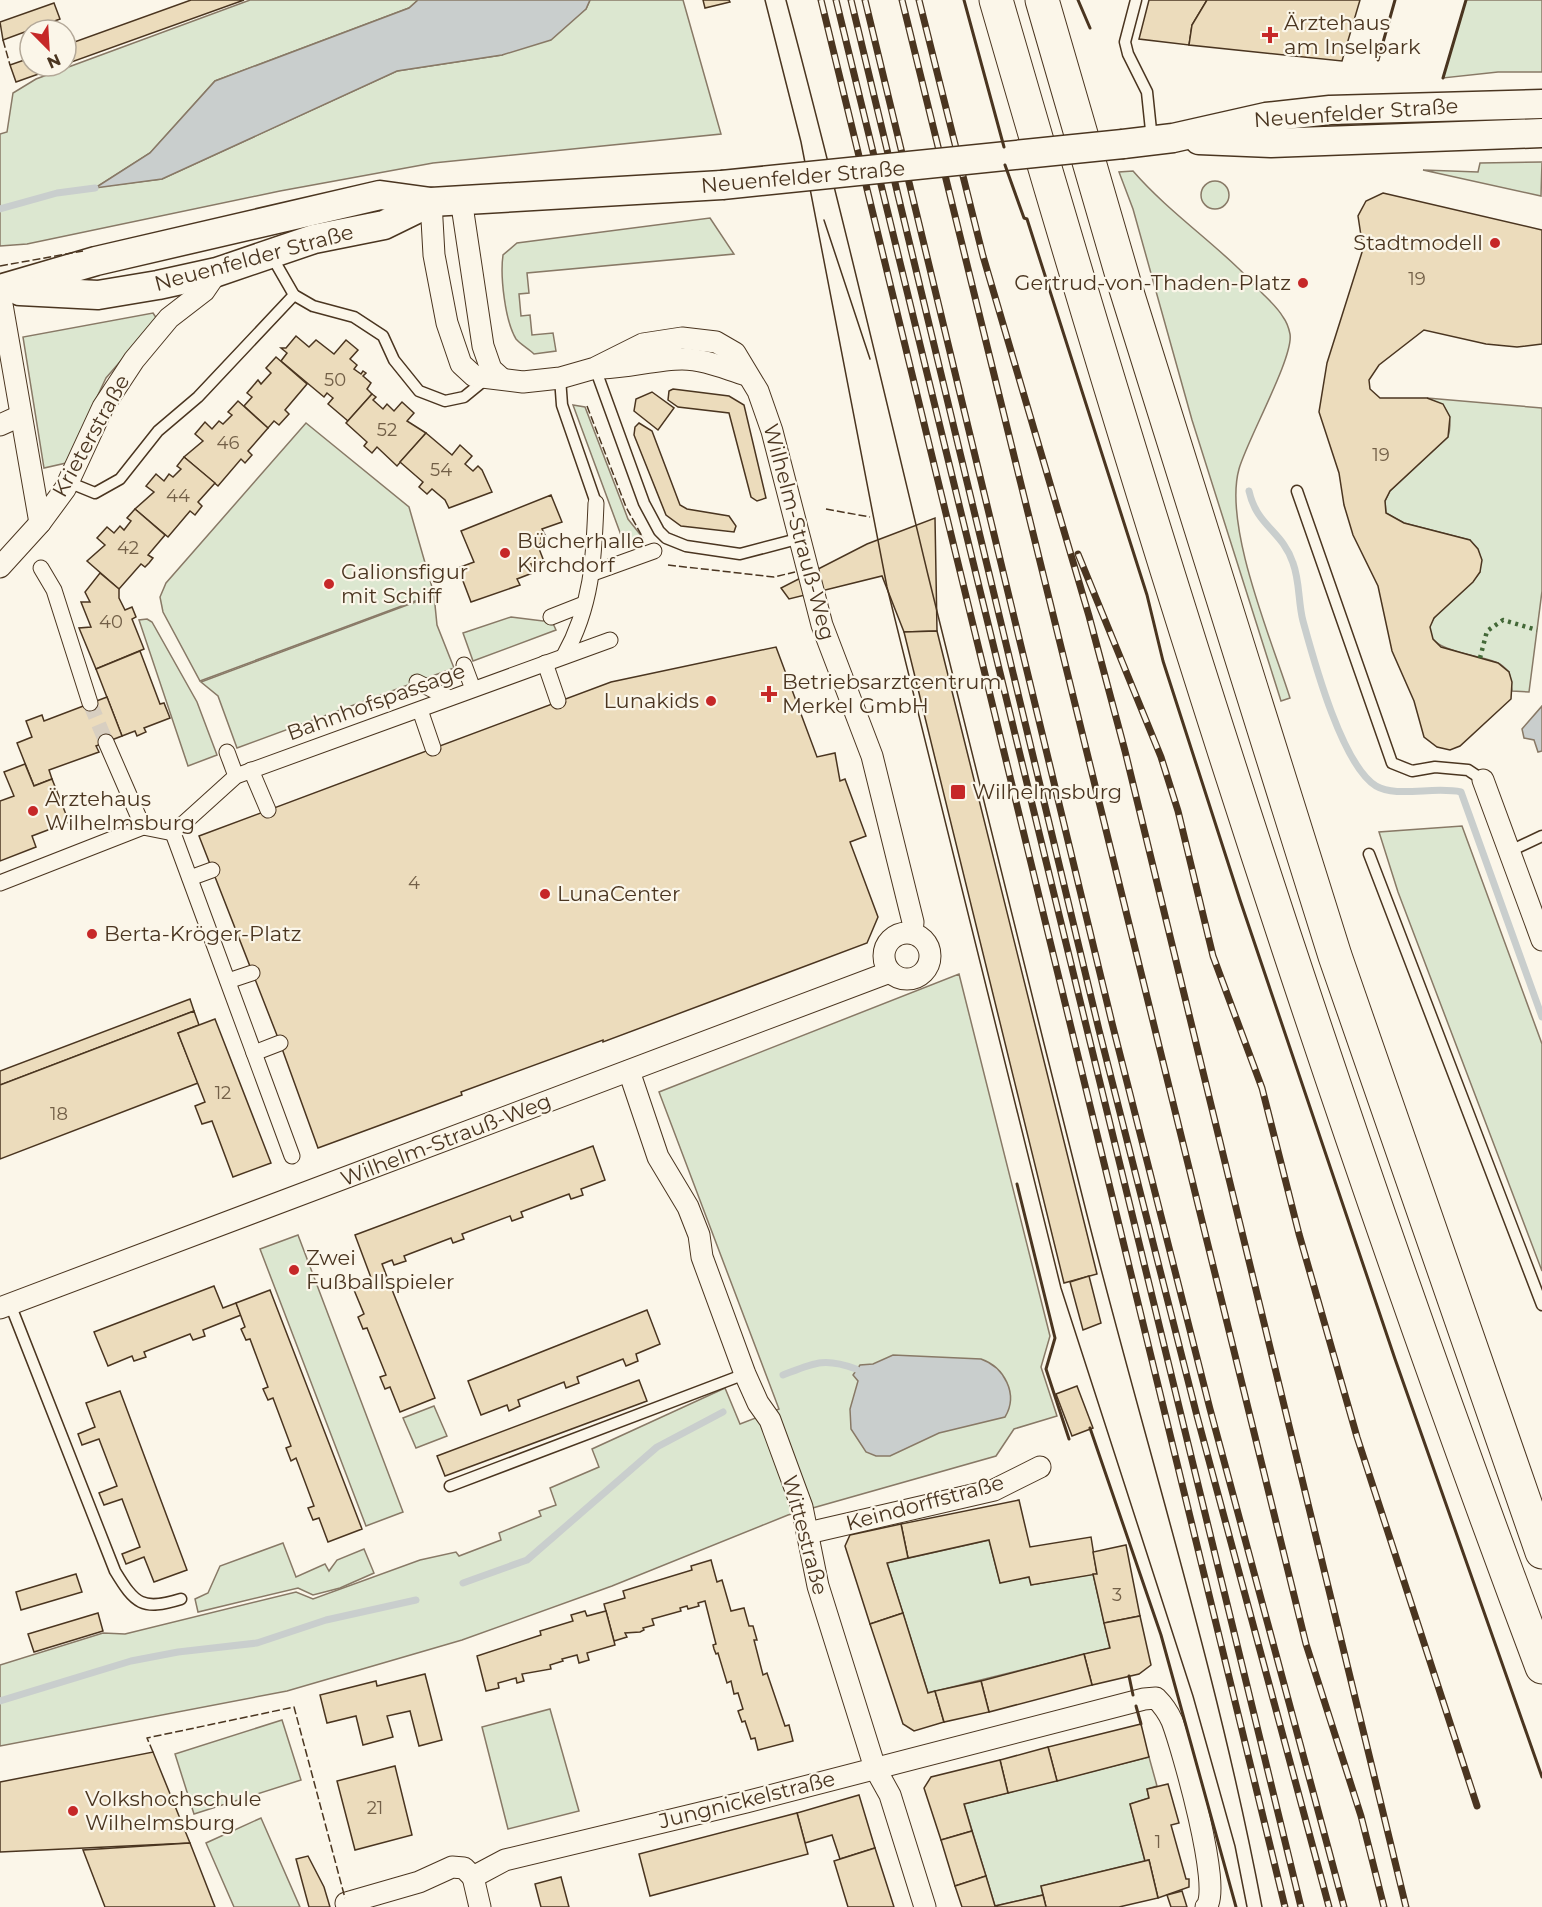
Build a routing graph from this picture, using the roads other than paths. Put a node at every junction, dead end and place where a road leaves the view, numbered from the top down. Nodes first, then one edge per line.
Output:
1 (996, 0) edge
2 (1042, 0) edge
3 (1137, 0) edge
4 (1542, 104) edge
5 (1542, 132) edge
6 (1162, 139) junction
7 (461, 199) junction
8 (431, 202) junction
9 (271, 255) junction
10 (217, 272) junction
11 (0, 290) edge
12 (294, 295) junction
13 (595, 368) junction
14 (494, 378) junction
15 (560, 378) junction
16 (20, 416) junction
17 (0, 425) edge
18 (68, 482) junction
19 (1297, 491) dead end
20 (596, 503) joint
21 (40, 523) junction
22 (801, 538) junction
23 (654, 551) dead end
24 (0, 567) edge
25 (41, 568) dead end
26 (593, 573) junction
27 (584, 604) junction
28 (551, 617) dead end
29 (610, 640) dead end
30 (564, 656) junction
31 (545, 663) junction
32 (464, 665) dead end
33 (417, 682) dead end
34 (473, 689) junction
35 (450, 698) junction
36 (558, 701) dead end
37 (90, 703) tunnel mouth
38 (420, 710) junction
39 (106, 742) tunnel mouth
40 (433, 748) dead end
41 (227, 752) dead end
42 (243, 773) junction
43 (1483, 780) joint
44 (268, 810) dead end
45 (143, 827) junction
46 (173, 833) junction
47 (1542, 836) edge
48 (1508, 852) junction
49 (1369, 854) dead end
50 (212, 870) dead end
51 (190, 878) junction
52 (0, 884) edge
53 (912, 933) junction
54 (1542, 940) edge
55 (890, 972) junction
56 (252, 973) dead end
57 (228, 981) junction
58 (280, 1043) dead end
59 (254, 1053) junction
60 (629, 1071) junction
61 (292, 1156) dead end
62 (1542, 1305) edge
63 (5, 1306) edge
64 (745, 1374) junction
65 (1040, 1467) dead end
66 (450, 1486) dead end
67 (808, 1533) junction
68 (1542, 1552) edge
69 (181, 1599) dead end
70 (1542, 1667) edge
71 (875, 1768) junction
72 (473, 1877) junction
73 (342, 1905) edge
74 (1207, 1905) edge
75 (480, 1907) edge
76 (925, 1907) edge

1 - 70 highway
2 - 68 highway
3 - 6 lane
4 - 6 main road, Neuenfelder Straße
5 - 6 main road, Neuenfelder Straße
6 - 7 main road, Neuenfelder Straße, bridge
7 - 8 main road, Neuenfelder Straße
7 - 14 street
8 - 9 main road, Neuenfelder Straße
8 - 11 main road, Neuenfelder Straße
8 - 14 street, Wilhelm-Strauß-Weg
9 - 10 main road, Neuenfelder Straße
9 - 12 lane
10 - 11 main road, Neuenfelder Straße
10 - 18 street, Krieterstraße
11 - 16 street, Krieterstraße
12 - 14 lane
12 - 18 lane
13 - 15 street, Wilhelm-Strauß-Weg
13 - 22 lane
13 - 22 street, Wilhelm-Strauß-Weg
14 - 15 street, Wilhelm-Strauß-Weg
15 - 20 lane
16 - 17 street
16 - 21 street, Krieterstraße
18 - 21 street, Krieterstraße
19 - 43 lane
20 - 26 street
21 - 24 street, Krieterstraße
22 - 53 street, Wilhelm-Strauß-Weg
23 - 26 street
25 - 37 street
26 - 27 street
27 - 28 street
27 - 30 street
29 - 30 street, Bahnhofspassage
30 - 31 street, Bahnhofspassage
31 - 34 street, Bahnhofspassage
31 - 36 street
32 - 34 street
33 - 35 street
34 - 35 street, Bahnhofspassage
35 - 38 street, Bahnhofspassage
38 - 40 street
38 - 42 street, Bahnhofspassage
39 - 45 street
41 - 42 street
42 - 44 street
42 - 46 street, Bahnhofspassage
43 - 48 street
45 - 46 street
45 - 52 street
46 - 51 street
47 - 48 lane
48 - 54 street
49 - 62 lane
50 - 51 street
51 - 57 street
53 - 55 street
53 - 55 street, Wilhelm-Strauß-Weg
55 - 60 street, Wilhelm-Strauß-Weg
56 - 57 street
57 - 59 street
58 - 59 street
59 - 61 street
60 - 63 street, Wilhelm-Strauß-Weg
60 - 64 street, Wittestraße
63 - 69 lane
64 - 66 lane
64 - 67 street, Wittestraße
65 - 67 street, Keindorffstraße
67 - 71 street, Wittestraße
71 - 72 street, Jungnickelstraße
71 - 74 street, Jungnickelstraße
71 - 76 street, Wittestraße
72 - 73 street
72 - 75 street

